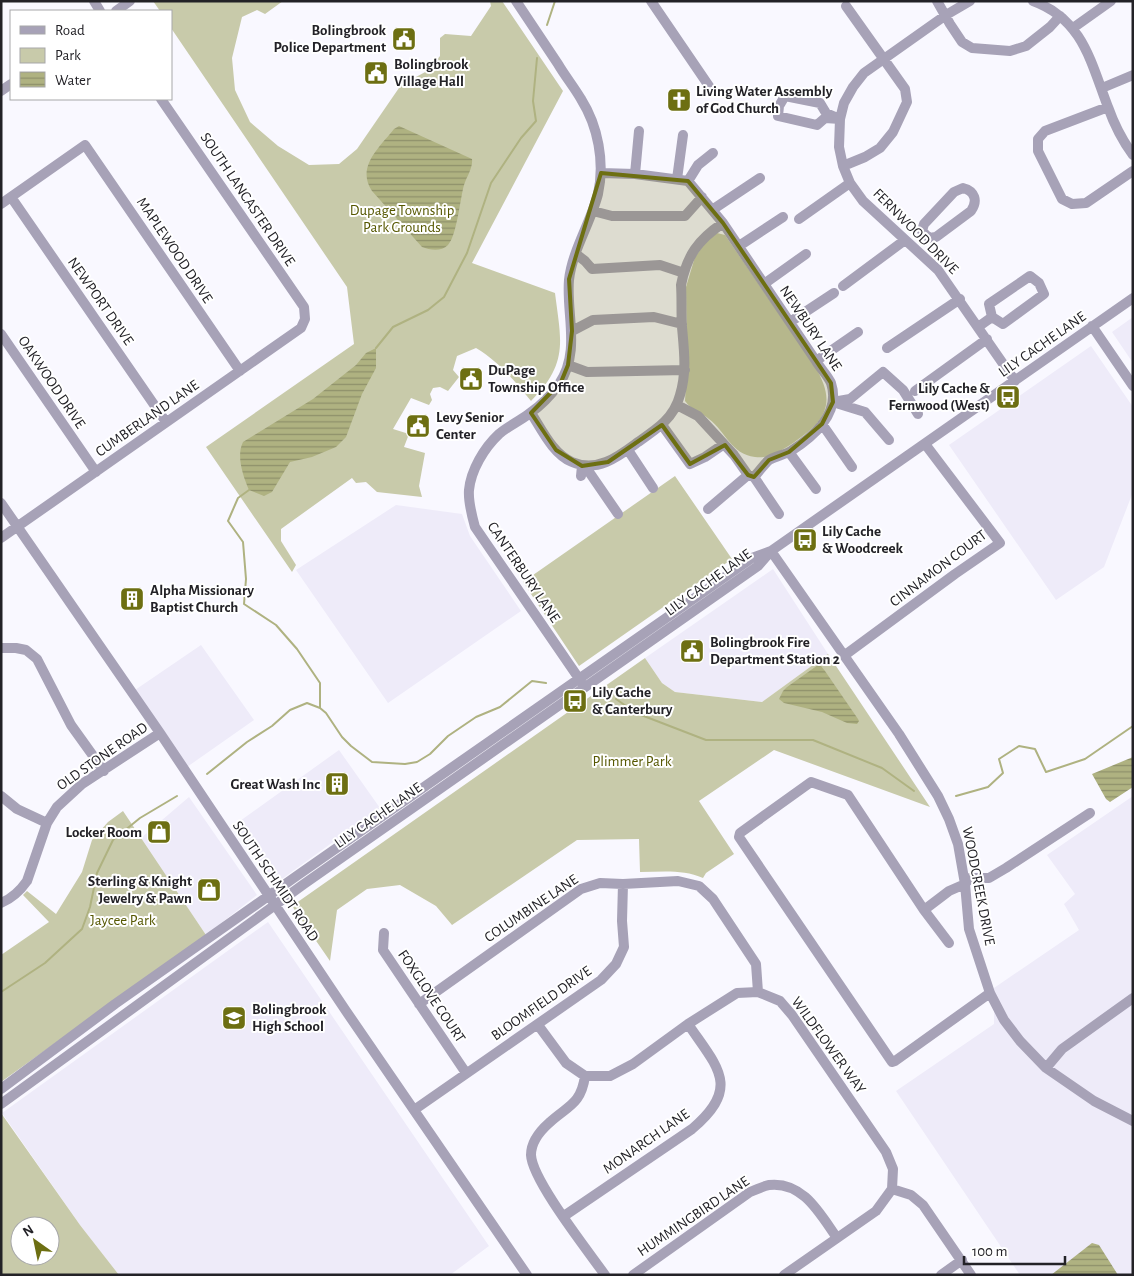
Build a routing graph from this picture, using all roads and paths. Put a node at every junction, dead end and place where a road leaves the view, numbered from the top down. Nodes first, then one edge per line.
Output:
1 (130, 1) edge
2 (516, 1) edge
3 (651, 1) edge
4 (937, 1) edge
5 (970, 1) edge
6 (1033, 1) edge
7 (1111, 1) edge
8 (846, 6) dead end
9 (117, 10) edge
10 (946, 15) junction
11 (1060, 16) junction
12 (1073, 28) junction
13 (883, 59) junction
14 (1133, 75) edge
15 (1102, 88) junction
16 (711, 89) dead end
17 (162, 100) edge
18 (1108, 107) junction
19 (840, 119) junction
20 (639, 131) dead end
21 (684, 135) dead end
22 (713, 153) dead end
23 (1133, 155) edge
24 (843, 166) junction
25 (1133, 171) edge
26 (601, 173) junction
27 (635, 174) junction
28 (760, 178) dead end
29 (677, 179) junction
30 (688, 181) junction
31 (850, 183) junction
32 (12, 197) junction
33 (702, 197) junction
34 (1, 204) edge
35 (712, 210) junction
36 (593, 211) junction
37 (783, 216) dead end
38 (799, 219) dead end
39 (723, 223) junction
40 (924, 235) junction
41 (909, 243) junction
42 (739, 246) junction
43 (576, 254) junction
44 (806, 254) dead end
45 (684, 273) junction
46 (764, 284) junction
47 (843, 286) dead end
48 (834, 293) dead end
49 (1133, 298) edge
50 (960, 299) junction
51 (992, 317) junction
52 (305, 319) joint
53 (790, 322) junction
54 (682, 324) junction
55 (1092, 326) junction
56 (978, 327) junction
57 (572, 331) junction
58 (858, 332) dead end
59 (1, 334) edge
60 (987, 339) junction
61 (887, 348) dead end
62 (816, 361) junction
63 (568, 364) junction
64 (685, 370) junction
65 (240, 371) junction
66 (1015, 381) junction
67 (1133, 386) edge
68 (914, 391) dead end
69 (833, 402) junction
70 (677, 405) junction
71 (531, 413) junction
72 (918, 414) dead end
73 (166, 422) junction
74 (822, 424) junction
75 (662, 425) junction
76 (889, 440) dead end
77 (724, 444) junction
78 (925, 444) junction
79 (628, 450) junction
80 (790, 452) junction
81 (584, 466) junction
82 (852, 467) dead end
83 (96, 472) junction
84 (580, 476) dead end
85 (751, 476) junction
86 (653, 488) dead end
87 (816, 489) dead end
88 (1, 503) edge
89 (708, 509) dead end
90 (618, 514) dead end
91 (779, 514) dead end
92 (17, 526) junction
93 (1, 538) edge
94 (772, 551) junction
95 (1, 648) edge
96 (845, 655) junction
97 (582, 683) junction
98 (160, 733) junction
99 (104, 771) junction
100 (1, 796) edge
101 (1090, 813) dead end
102 (47, 823) junction
103 (623, 884) junction
104 (965, 884) junction
105 (268, 896) junction
106 (1, 903) edge
107 (275, 906) junction
108 (924, 910) junction
109 (384, 933) dead end
110 (949, 943) dead end
111 (758, 992) junction
112 (990, 993) junction
113 (1133, 998) edge
114 (419, 1004) junction
115 (688, 1024) junction
116 (538, 1025) junction
117 (1046, 1068) junction
118 (466, 1073) junction
119 (584, 1076) junction
120 (1, 1089) edge
121 (1, 1104) edge
122 (414, 1110) junction
123 (1133, 1121) edge
124 (892, 1189) junction
125 (564, 1216) junction
126 (837, 1238) junction
127 (962, 1260) junction
128 (527, 1275) edge
129 (605, 1275) edge
130 (633, 1275) edge
131 (784, 1275) edge
132 (940, 1275) edge
133 (971, 1275) edge

1 - 9 street
2 - 26 street, CANTERBURY LANE
3 - 16 street
4 - 10 street
5 - 10 street, FERNWOOD DRIVE
6 - 11 street
7 - 12 street
8 - 13 street
10 - 11 street
10 - 13 street, FERNWOOD DRIVE
11 - 12 street
12 - 15 street
13 - 19 street, FERNWOOD DRIVE
13 - 24 street
14 - 15 street
15 - 18 street
17 - 52 street, SOUTH LANCASTER DRIVE
18 - 23 street
18 - 25 street
19 - 19 street
19 - 24 street, FERNWOOD DRIVE
20 - 27 street
21 - 29 street
22 - 30 street
24 - 31 street, FERNWOOD DRIVE
26 - 27 street
26 - 36 street, CANTERBURY LANE
27 - 29 street
28 - 35 street
29 - 30 street
30 - 33 street, NEWBURY LANE
31 - 38 street
31 - 41 street, FERNWOOD DRIVE
32 - 34 street
32 - 65 street, MAPLEWOOD DRIVE
32 - 73 street, NEWPORT DRIVE
33 - 35 street, NEWBURY LANE
33 - 36 street
35 - 39 street, NEWBURY LANE
36 - 43 street, CANTERBURY LANE
37 - 42 street
39 - 42 street, NEWBURY LANE
39 - 45 street
40 - 40 street
40 - 41 street
41 - 47 street
41 - 50 street, FERNWOOD DRIVE
42 - 46 street, NEWBURY LANE
43 - 45 street
43 - 57 street, CANTERBURY LANE
44 - 46 street
45 - 54 street
46 - 53 street, NEWBURY LANE
48 - 53 street
49 - 55 street, LILY CACHE LANE
50 - 56 street, FERNWOOD DRIVE
50 - 61 street
51 - 51 street
51 - 56 street
52 - 65 street, CUMBERLAND LANE
53 - 62 street, NEWBURY LANE
54 - 57 street
54 - 64 street
55 - 66 street, LILY CACHE LANE
55 - 67 street
56 - 60 street, FERNWOOD DRIVE
57 - 63 street, CANTERBURY LANE
58 - 62 street
59 - 83 street, OAKWOOD DRIVE
60 - 66 street, FERNWOOD DRIVE
60 - 68 street
62 - 69 street, NEWBURY LANE
63 - 64 street
63 - 71 street, CANTERBURY LANE
64 - 70 street
65 - 73 street, CUMBERLAND LANE
66 - 78 street, LILY CACHE LANE
69 - 72 street
69 - 74 street
69 - 76 street
70 - 75 street
70 - 77 street
71 - 81 street
71 - 97 street, CANTERBURY LANE
73 - 83 street, CUMBERLAND LANE
74 - 80 street
74 - 82 street
75 - 77 street
75 - 79 street
77 - 85 street
78 - 94 street, LILY CACHE LANE
78 - 96 street, CINNAMON COURT
79 - 81 street
79 - 86 street
80 - 85 street
80 - 87 street
81 - 84 street
81 - 90 street
83 - 92 street, CUMBERLAND LANE
85 - 89 street
85 - 91 street
88 - 92 street, SOUTH SCHMIDT ROAD
92 - 93 street, CUMBERLAND LANE
92 - 98 street, SOUTH SCHMIDT ROAD
94 - 96 street, WOODCREEK DRIVE
94 - 97 street, LILY CACHE LANE
95 - 99 street
96 - 104 street, WOODCREEK DRIVE
97 - 105 street, LILY CACHE LANE
97 - 107 street, LILY CACHE LANE
98 - 99 street, OLD STONE ROAD
98 - 105 street, SOUTH SCHMIDT ROAD
99 - 102 street, OLD STONE ROAD
100 - 102 street
101 - 104 street
102 - 106 street, OLD STONE ROAD
103 - 111 street, COLUMBINE LANE
103 - 114 street, COLUMBINE LANE
103 - 116 street, BLOOMFIELD DRIVE
104 - 108 street
104 - 112 street, WOODCREEK DRIVE
105 - 107 street, SOUTH SCHMIDT ROAD
105 - 120 street, LILY CACHE LANE
107 - 121 street, LILY CACHE LANE
107 - 122 street, SOUTH SCHMIDT ROAD
108 - 110 street
108 - 112 street
109 - 114 street, FOXGLOVE COURT
111 - 115 street
111 - 124 street, WILDFLOWER WAY
112 - 117 street, WOODCREEK DRIVE
113 - 117 street
114 - 118 street, FOXGLOVE COURT
115 - 119 street
115 - 125 street, MONARCH LANE
116 - 118 street, BLOOMFIELD DRIVE
116 - 119 street
117 - 123 street, WOODCREEK DRIVE
118 - 122 street, BLOOMFIELD DRIVE
119 - 125 street
122 - 128 street, SOUTH SCHMIDT ROAD
124 - 126 street
124 - 127 street
125 - 129 street
126 - 130 street, HUMMINGBIRD LANE
126 - 131 street
127 - 132 street
127 - 133 street

